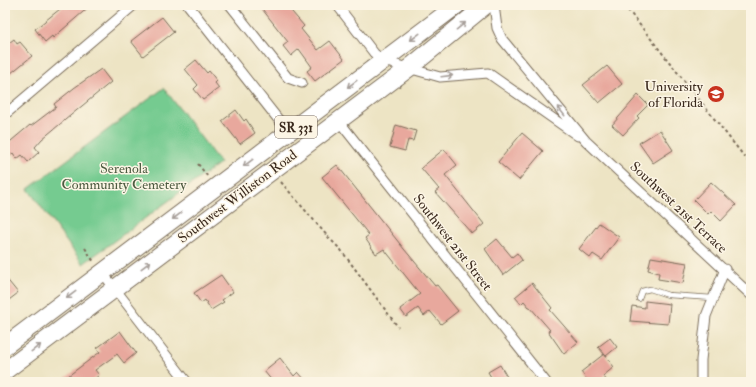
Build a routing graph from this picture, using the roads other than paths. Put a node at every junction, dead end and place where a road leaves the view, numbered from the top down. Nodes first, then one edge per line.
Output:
1 (134, 5) edge
2 (188, 5) edge
3 (230, 5) edge
4 (336, 5) edge
5 (457, 5) edge
6 (486, 5) edge
7 (494, 5) edge
8 (383, 61) junction
9 (409, 68) junction
10 (302, 83) dead end
11 (8, 112) dead end
12 (338, 120) junction
13 (289, 132) junction
14 (586, 141) junction
15 (725, 269) junction
16 (102, 272) junction
17 (115, 288) junction
18 (751, 295) edge
19 (713, 298) junction
20 (639, 299) dead end
21 (5, 346) edge
22 (5, 371) edge
23 (187, 382) edge
24 (546, 382) edge
25 (701, 382) edge

1 - 11 street
2 - 13 street
3 - 10 street
4 - 8 street
5 -> 8 highway, Southwest Williston Road / SR 331
9 -> 6 highway, Southwest Williston Road / SR 331
14 -> 7 street, Southwest 21st Terrace
8 - 9 street
8 -> 13 highway, Southwest Williston Road / SR 331
9 - 12 highway, Southwest Williston Road / SR 331
9 -> 14 street, Southwest 21st Terrace
17 -> 12 highway, Southwest Williston Road / SR 331
12 - 24 street, Southwest 21st Street
13 -> 16 highway, Southwest Williston Road / SR 331
14 - 15 street, Southwest 21st Terrace
15 - 18 street, Southwest 21st Terrace
15 - 19 street
16 - 17 street
16 -> 21 highway, Southwest Williston Road / SR 331
22 -> 17 highway, Southwest Williston Road / SR 331
17 - 23 street
19 - 20 lane
19 - 25 street

